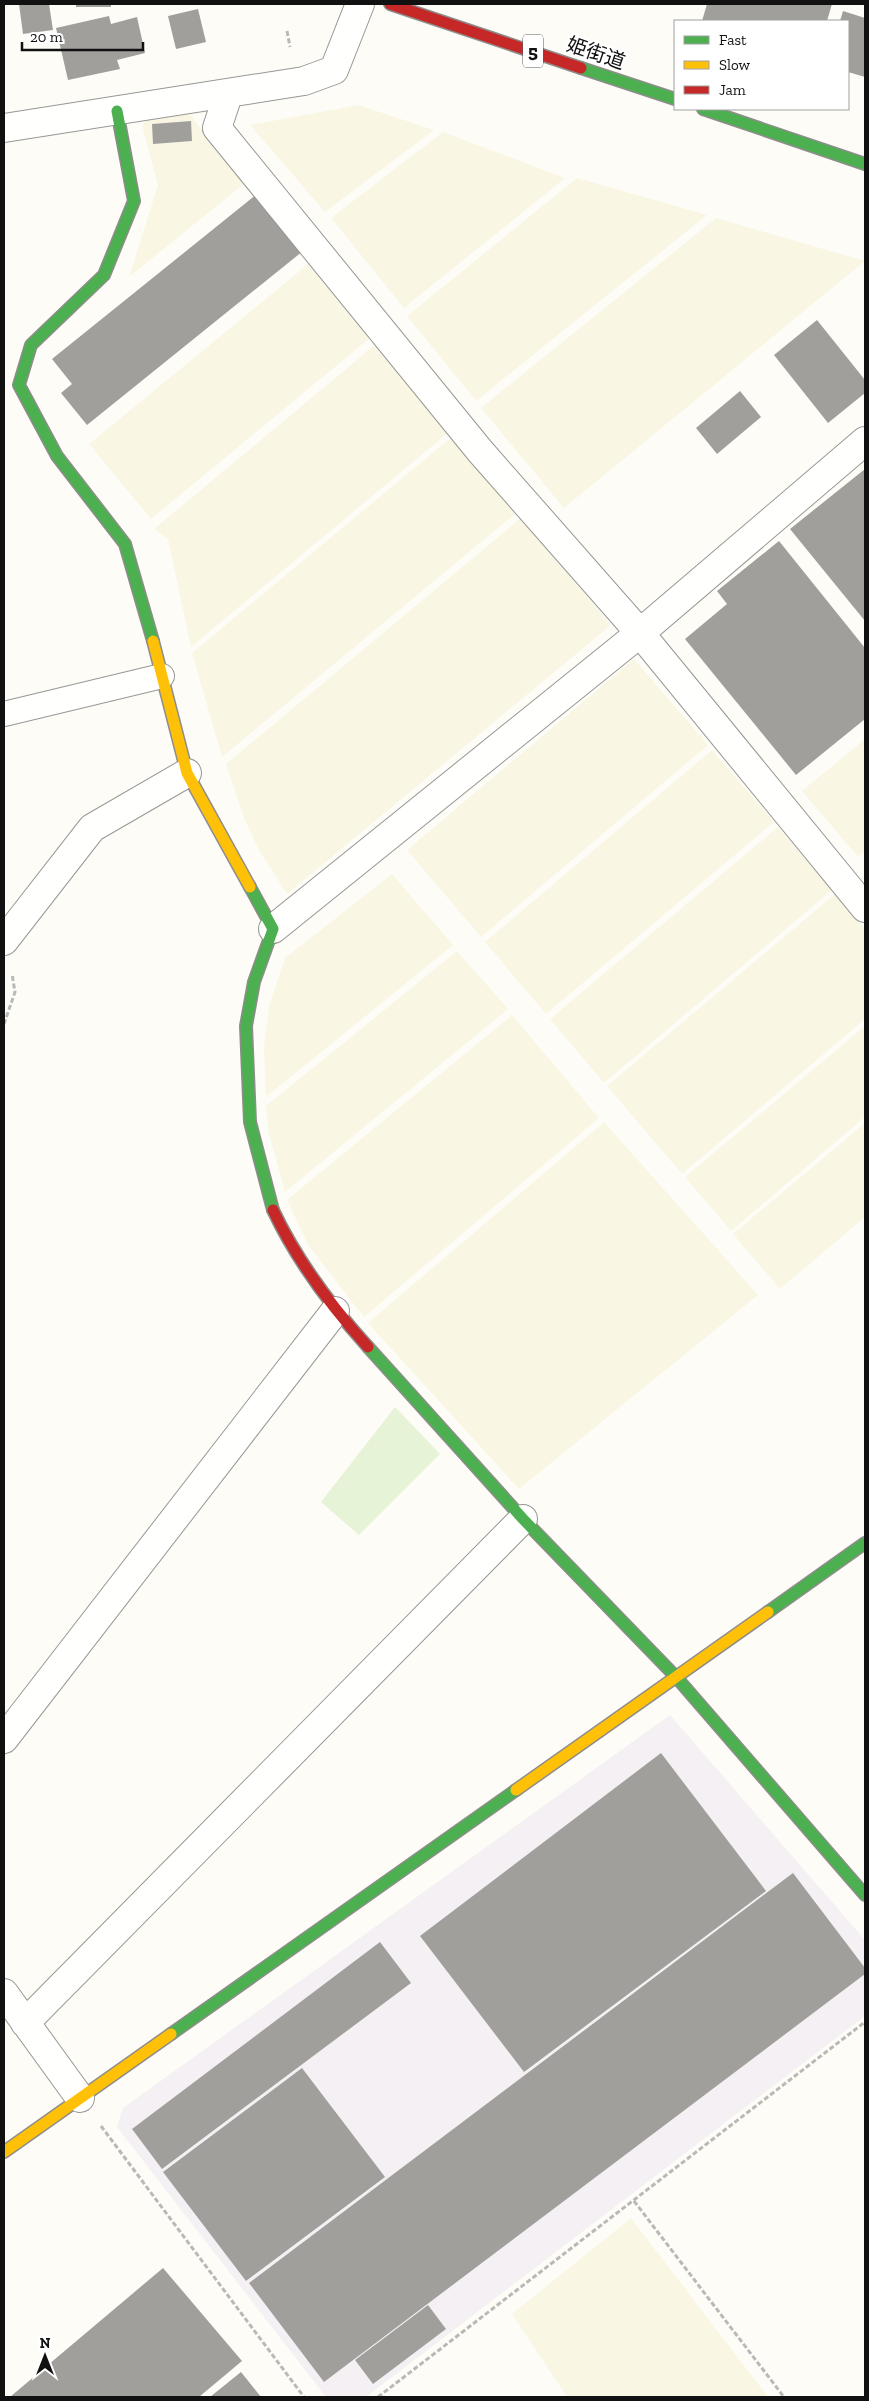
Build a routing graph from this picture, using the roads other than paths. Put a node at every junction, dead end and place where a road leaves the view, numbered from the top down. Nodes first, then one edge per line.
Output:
1 (360, 4) edge
2 (390, 4) edge
3 (228, 94) junction
4 (674, 99) edge
5 (706, 110) edge
6 (117, 111) junction
7 (4, 128) edge
8 (865, 164) edge
9 (865, 441) edge
10 (640, 633) junction
11 (162, 676) junction
12 (4, 714) edge
13 (187, 772) junction
14 (865, 908) edge
15 (273, 929) junction
16 (5, 939) edge
17 (335, 1311) junction
18 (523, 1519) junction
19 (865, 1543) edge
20 (678, 1678) junction
21 (4, 1739) edge
22 (865, 1894) edge
23 (4, 1993) edge
24 (24, 2023) junction
25 (80, 2098) junction
26 (4, 2152) edge

1 - 3 street
2 - 4 street, 姫街道 / 5
3 - 6 street
3 - 10 street
5 - 8 street
6 - 7 street
6 - 11 street
9 - 10 street
10 - 14 street
10 - 15 street
11 - 12 lane
11 - 13 street
13 - 15 street
13 - 16 street
15 - 17 street
17 - 18 street
17 - 21 street
18 - 20 street
18 - 24 street
19 - 20 street
20 - 22 street
20 - 25 street
23 - 24 street
24 - 25 street
25 - 26 street

